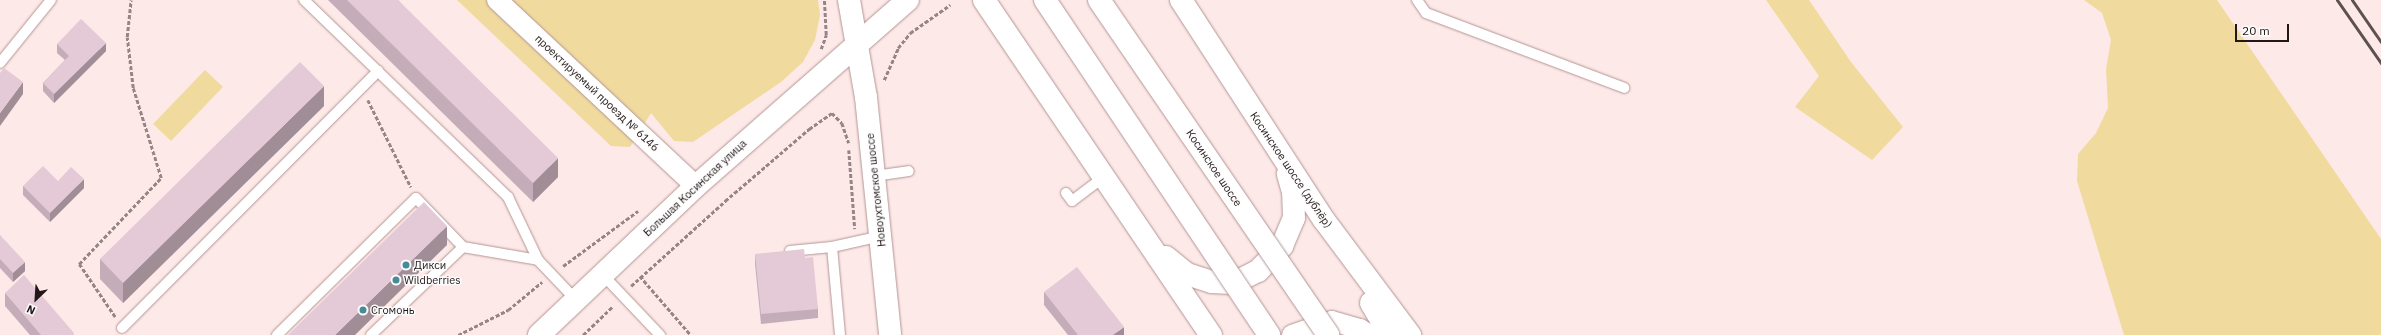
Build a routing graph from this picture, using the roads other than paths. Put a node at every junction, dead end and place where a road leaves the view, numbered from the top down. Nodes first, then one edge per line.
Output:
1 (51, 0) edge
2 (304, 0) edge
3 (497, 0) edge
4 (849, 0) edge
5 (908, 0) edge
6 (984, 0) edge
7 (1045, 0) edge
8 (1099, 0) edge
9 (1181, 0) edge
10 (1417, 0) edge
11 (856, 46) junction
12 (0, 62) edge
13 (378, 71) junction
14 (1624, 88) dead end
15 (1285, 162) junction
16 (909, 171) dead end
17 (874, 176) junction
18 (1106, 176) junction
19 (696, 186) junction
20 (1066, 193) dead end
21 (1324, 220) junction
22 (881, 236) junction
23 (1152, 244) junction
24 (463, 247) junction
25 (832, 247) junction
26 (778, 252) edge
27 (538, 260) junction
28 (603, 275) junction
29 (576, 300) junction
30 (122, 328) road end
31 (277, 335) edge
32 (371, 335) edge
33 (539, 335) edge
34 (660, 335) edge
35 (840, 335) edge
36 (890, 335) edge
37 (1212, 335) edge
38 (1269, 335) edge
39 (1292, 335) edge
40 (1328, 335) edge
41 (1370, 335) edge
42 (1390, 335) edge
43 (1410, 335) edge

1 - 12 lane
2 - 13 lane
3 - 19 street, проектируемый проезд № 6146
4 - 11 main road, Новоухтомское шоссе
5 - 11 main road, Большая Косинская улица
6 - 18 main road
7 - 38 main road, bridge
8 - 40 main road, Косинское шоссе, bridge
9 - 15 main road, Косинское шоссе (дублёр)
10 - 14 lane
11 - 17 main road, Новоухтомское шоссе
11 - 19 main road, Большая Косинская улица
13 - 27 lane
13 - 30 lane
15 - 21 main road, Косинское шоссе (дублёр)
15 - 23 main road
16 - 17 lane
17 - 22 main road, Новоухтомское шоссе
18 - 20 lane
18 - 23 main road
19 - 28 main road, Большая Косинская улица
21 - 42 main road
21 - 43 main road, Косинское шоссе (дублёр)
22 - 25 lane
22 - 36 main road, Новоухтомское шоссе
23 - 37 main road
24 - 27 lane
24 - 31 lane
24 - 32 lane
25 - 26 lane
25 - 35 lane
27 - 29 lane
28 - 29 main road, Большая Косинская улица
28 - 34 lane
29 - 33 main road, Большая Косинская улица
39 - 41 street

